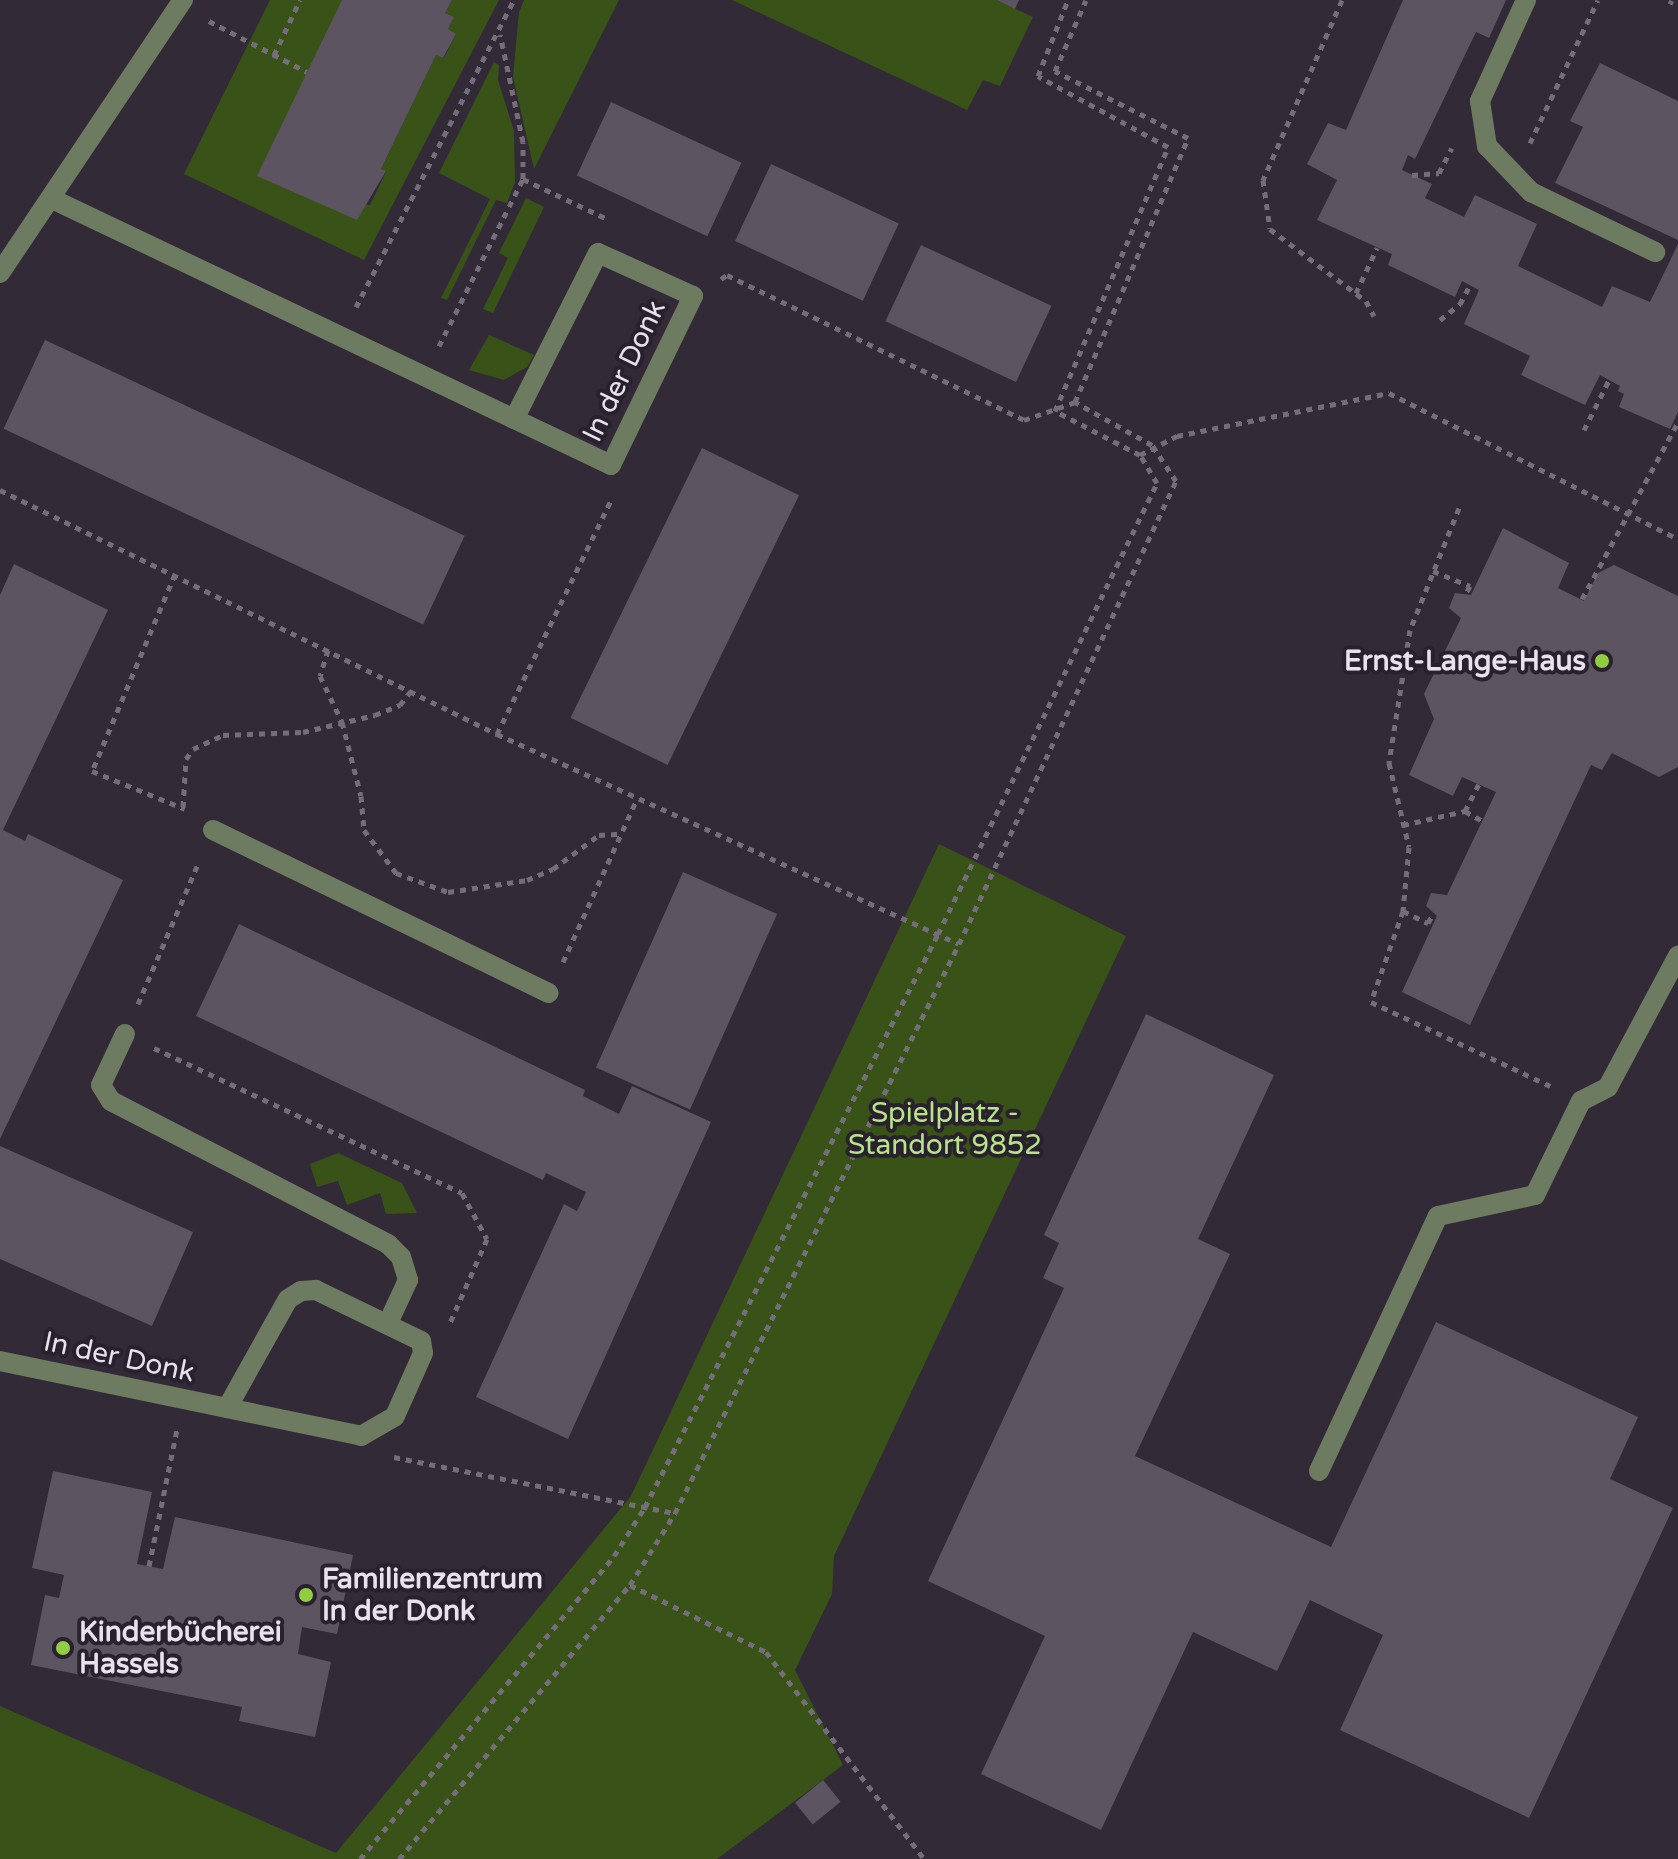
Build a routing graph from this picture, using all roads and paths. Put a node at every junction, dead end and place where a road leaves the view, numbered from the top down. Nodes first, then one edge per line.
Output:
1 (300, 0) edge
2 (514, 0) edge
3 (1068, 0) edge
4 (1086, 0) edge
5 (1342, 0) edge
6 (1526, 0) edge
7 (181, 3) edge
8 (500, 33) junction
9 (274, 55) junction
10 (307, 72) dead end
11 (52, 199) junction
12 (1377, 248) dead end
13 (1655, 252) dead end
14 (0, 273) edge
15 (1470, 285) dead end
16 (1356, 293) junction
17 (693, 296) junction
18 (1374, 316) dead end
19 (1440, 320) dead end
20 (341, 336) junction
21 (424, 375) junction
22 (1609, 380) dead end
23 (1075, 402) junction
24 (1055, 411) junction
25 (514, 419) junction
26 (1678, 422) edge
27 (1584, 430) dead end
28 (1152, 445) junction
29 (1140, 455) junction
30 (611, 465) junction
31 (0, 490) edge
32 (1459, 508) dead end
33 (1630, 515) junction
34 (1678, 539) edge
35 (1433, 571) junction
36 (175, 574) junction
37 (1466, 593) dead end
38 (1582, 599) dead end
39 (328, 650) junction
40 (411, 691) junction
41 (342, 722) junction
42 (497, 734) junction
43 (1479, 784) dead end
44 (637, 799) junction
45 (183, 807) junction
46 (1465, 811) junction
47 (1482, 821) dead end
48 (1403, 825) junction
49 (213, 830) junction
50 (621, 834) junction
51 (1403, 911) junction
52 (1433, 914) dead end
53 (938, 934) junction
54 (959, 944) junction
55 (1678, 956) edge
56 (548, 993) joint
57 (125, 1034) junction
58 (1581, 1101) junction
59 (468, 1285) dead end
60 (388, 1323) junction
61 (0, 1361) edge
62 (183, 1400) junction
63 (227, 1408) junction
64 (372, 1433) junction
65 (1319, 1471) dead end
66 (645, 1507) junction
67 (675, 1513) junction
68 (149, 1566) dead end
69 (630, 1585) junction
70 (360, 1859) edge
71 (399, 1859) edge
72 (924, 1859) edge

1 - 9 path
2 - 8 path
3 - 24 path
4 - 23 path
5 - 16 path
6 - 13 street
7 - 9 path
7 - 11 street
8 - 20 path
8 - 21 path
9 - 10 path
11 - 14 street
11 - 20 street, In der Donk
12 - 16 path
15 - 19 path
16 - 18 path
17 - 24 path
17 - 25 street, In der Donk
17 - 30 street, In der Donk
20 - 21 street, In der Donk
21 - 25 street, In der Donk
22 - 27 path
23 - 24 path
23 - 28 path
24 - 29 path
25 - 30 street, In der Donk
26 - 33 path
28 - 29 path
28 - 33 path
28 - 54 path
29 - 53 path
30 - 42 path
31 - 36 path
32 - 35 path
33 - 34 path
33 - 38 path
35 - 37 path
35 - 48 path
36 - 39 path
36 - 45 path
39 - 40 path
39 - 41 path
40 - 41 path
40 - 42 path
41 - 45 path
41 - 50 path
42 - 44 path
43 - 46 path
44 - 50 path
44 - 53 path
45 - 49 path
46 - 47 path
46 - 48 path
48 - 51 path
49 - 56 street
49 - 57 path
50 - 56 path
51 - 52 path
51 - 58 path
53 - 54 path
53 - 66 path
54 - 67 path
55 - 58 street
57 - 59 path
57 - 60 street
58 - 65 street
60 - 63 street, In der Donk
60 - 64 street, In der Donk
61 - 62 street, In der Donk
62 - 63 street, In der Donk
62 - 68 path
63 - 64 street, In der Donk
64 - 66 path
66 - 67 path
66 - 70 path
67 - 69 path
69 - 71 path
69 - 72 path

